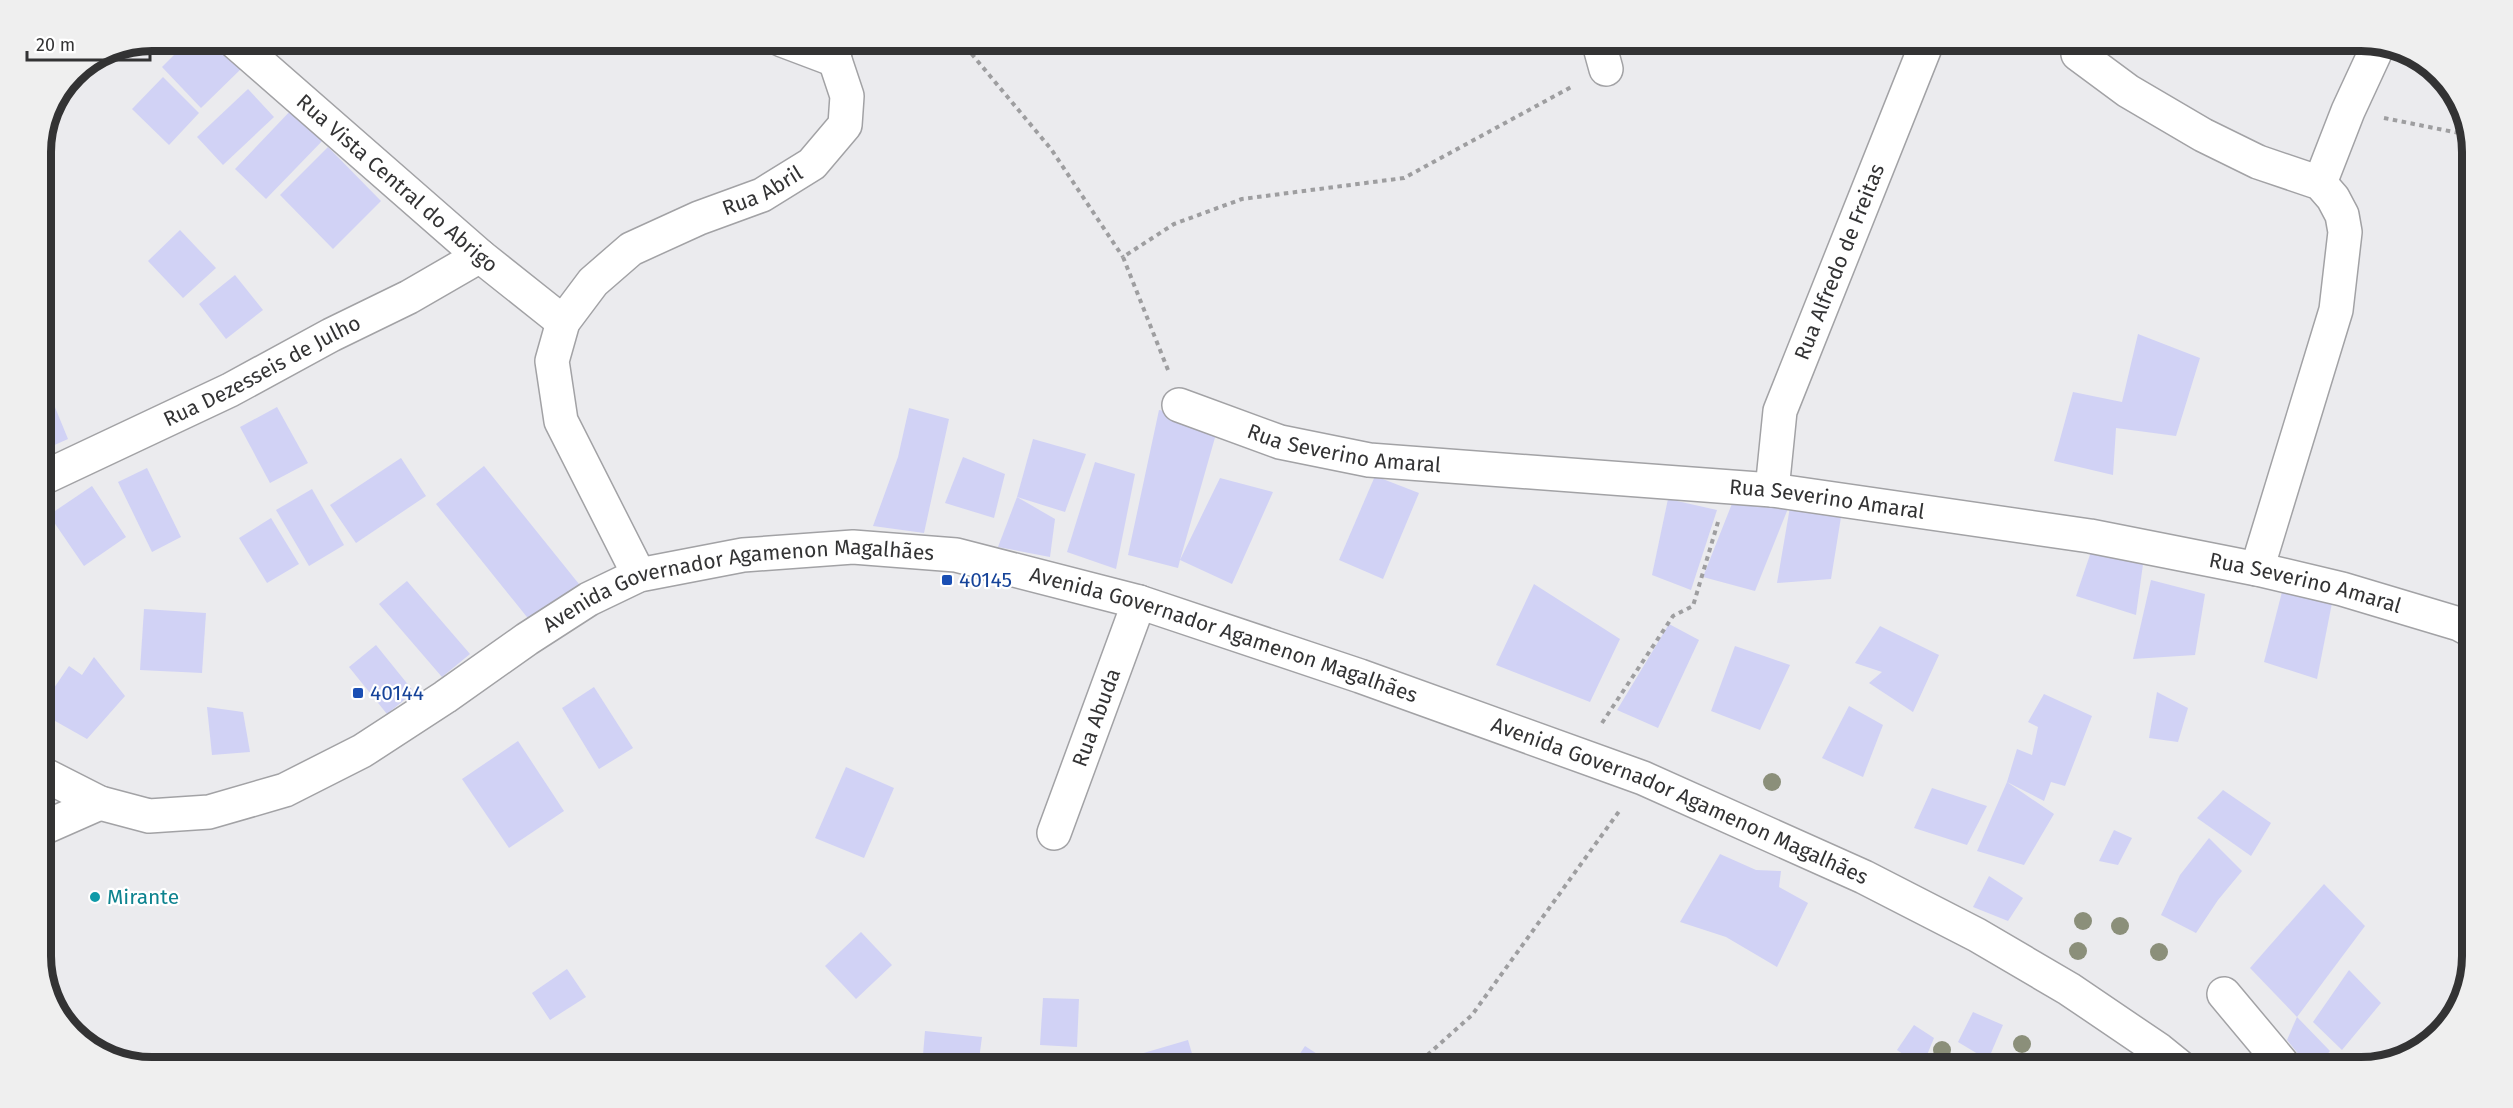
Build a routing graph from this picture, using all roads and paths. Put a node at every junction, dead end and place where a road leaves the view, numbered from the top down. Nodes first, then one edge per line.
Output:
1 (245, 51) edge
2 (834, 51) edge
3 (969, 51) edge
4 (1925, 51) edge
5 (2375, 52) edge
6 (2078, 54) dead end
7 (1602, 55) edge
8 (2348, 111) junction
9 (2460, 133) edge
10 (2320, 183) junction
11 (480, 256) junction
12 (1123, 257) junction
13 (563, 322) junction
14 (1179, 405) joint
15 (51, 474) edge
16 (1728, 487) junction
17 (1772, 490) junction
18 (2257, 569) junction
19 (639, 575) junction
20 (1139, 602) junction
21 (2462, 626) edge
22 (1581, 755) junction
23 (51, 778) edge
24 (1643, 778) junction
25 (100, 803) junction
26 (51, 825) edge
27 (1054, 833) dead end
28 (2224, 994) dead end
29 (1426, 1057) edge
30 (2167, 1057) edge
31 (2276, 1057) edge

1 - 11 street, Rua Vista Central do Abrigo
2 - 13 street, Rua Abril
3 - 12 path
4 - 17 street, Rua Alfredo de Freitas
5 - 8 street
6 - 10 street
7 - 12 path
8 - 9 path
8 - 10 street
10 - 18 street
11 - 13 street, Rua Vista Central do Abrigo
11 - 15 street, Rua Dezesseis de Julho
12 - 14 path
13 - 19 street
14 - 16 street, Rua Severino Amaral
16 - 17 street, Rua Severino Amaral
16 - 22 path
17 - 18 street, Rua Severino Amaral
18 - 21 street, Rua Severino Amaral
19 - 20 street, Avenida Governador Agamenon Magalhães
19 - 25 street, Avenida Governador Agamenon Magalhães
20 - 22 street, Avenida Governador Agamenon Magalhães
20 - 27 street, Rua Abuda
22 - 24 street, Avenida Governador Agamenon Magalhães
23 - 25 street, Avenida Governador Agamenon Magalhães
24 - 29 path
24 - 30 street, Avenida Governador Agamenon Magalhães
25 - 26 street
28 - 31 street

